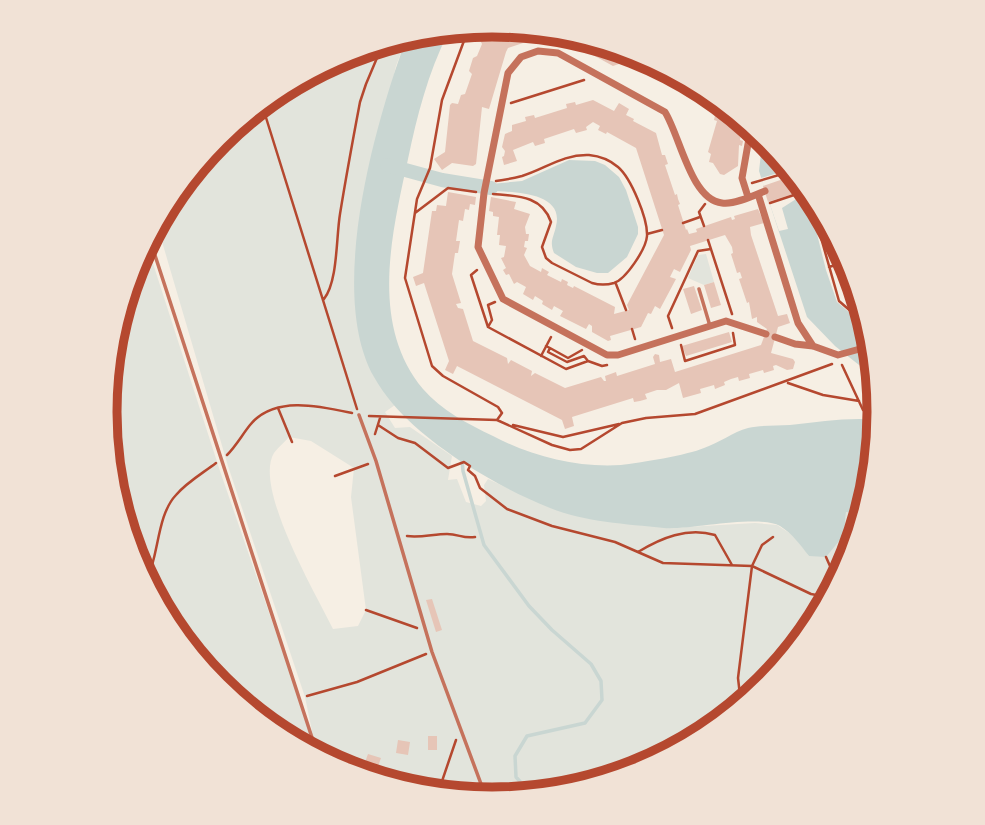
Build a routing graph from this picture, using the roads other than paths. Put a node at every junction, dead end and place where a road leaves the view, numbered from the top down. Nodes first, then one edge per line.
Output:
1 (749, 138) edge
2 (748, 197) junction
3 (154, 251) edge
4 (699, 289) dead end
5 (710, 326) junction
6 (765, 334) dead end
7 (775, 337) dead end
8 (813, 346) junction
9 (863, 348) edge
10 (359, 415) road end
11 (314, 743) edge
12 (483, 788) edge

1 - 2 street
2 - 5 street
2 - 8 street
3 - 11 lane
4 - 5 lane
5 - 6 street
7 - 8 street
8 - 9 street
10 - 12 lane

